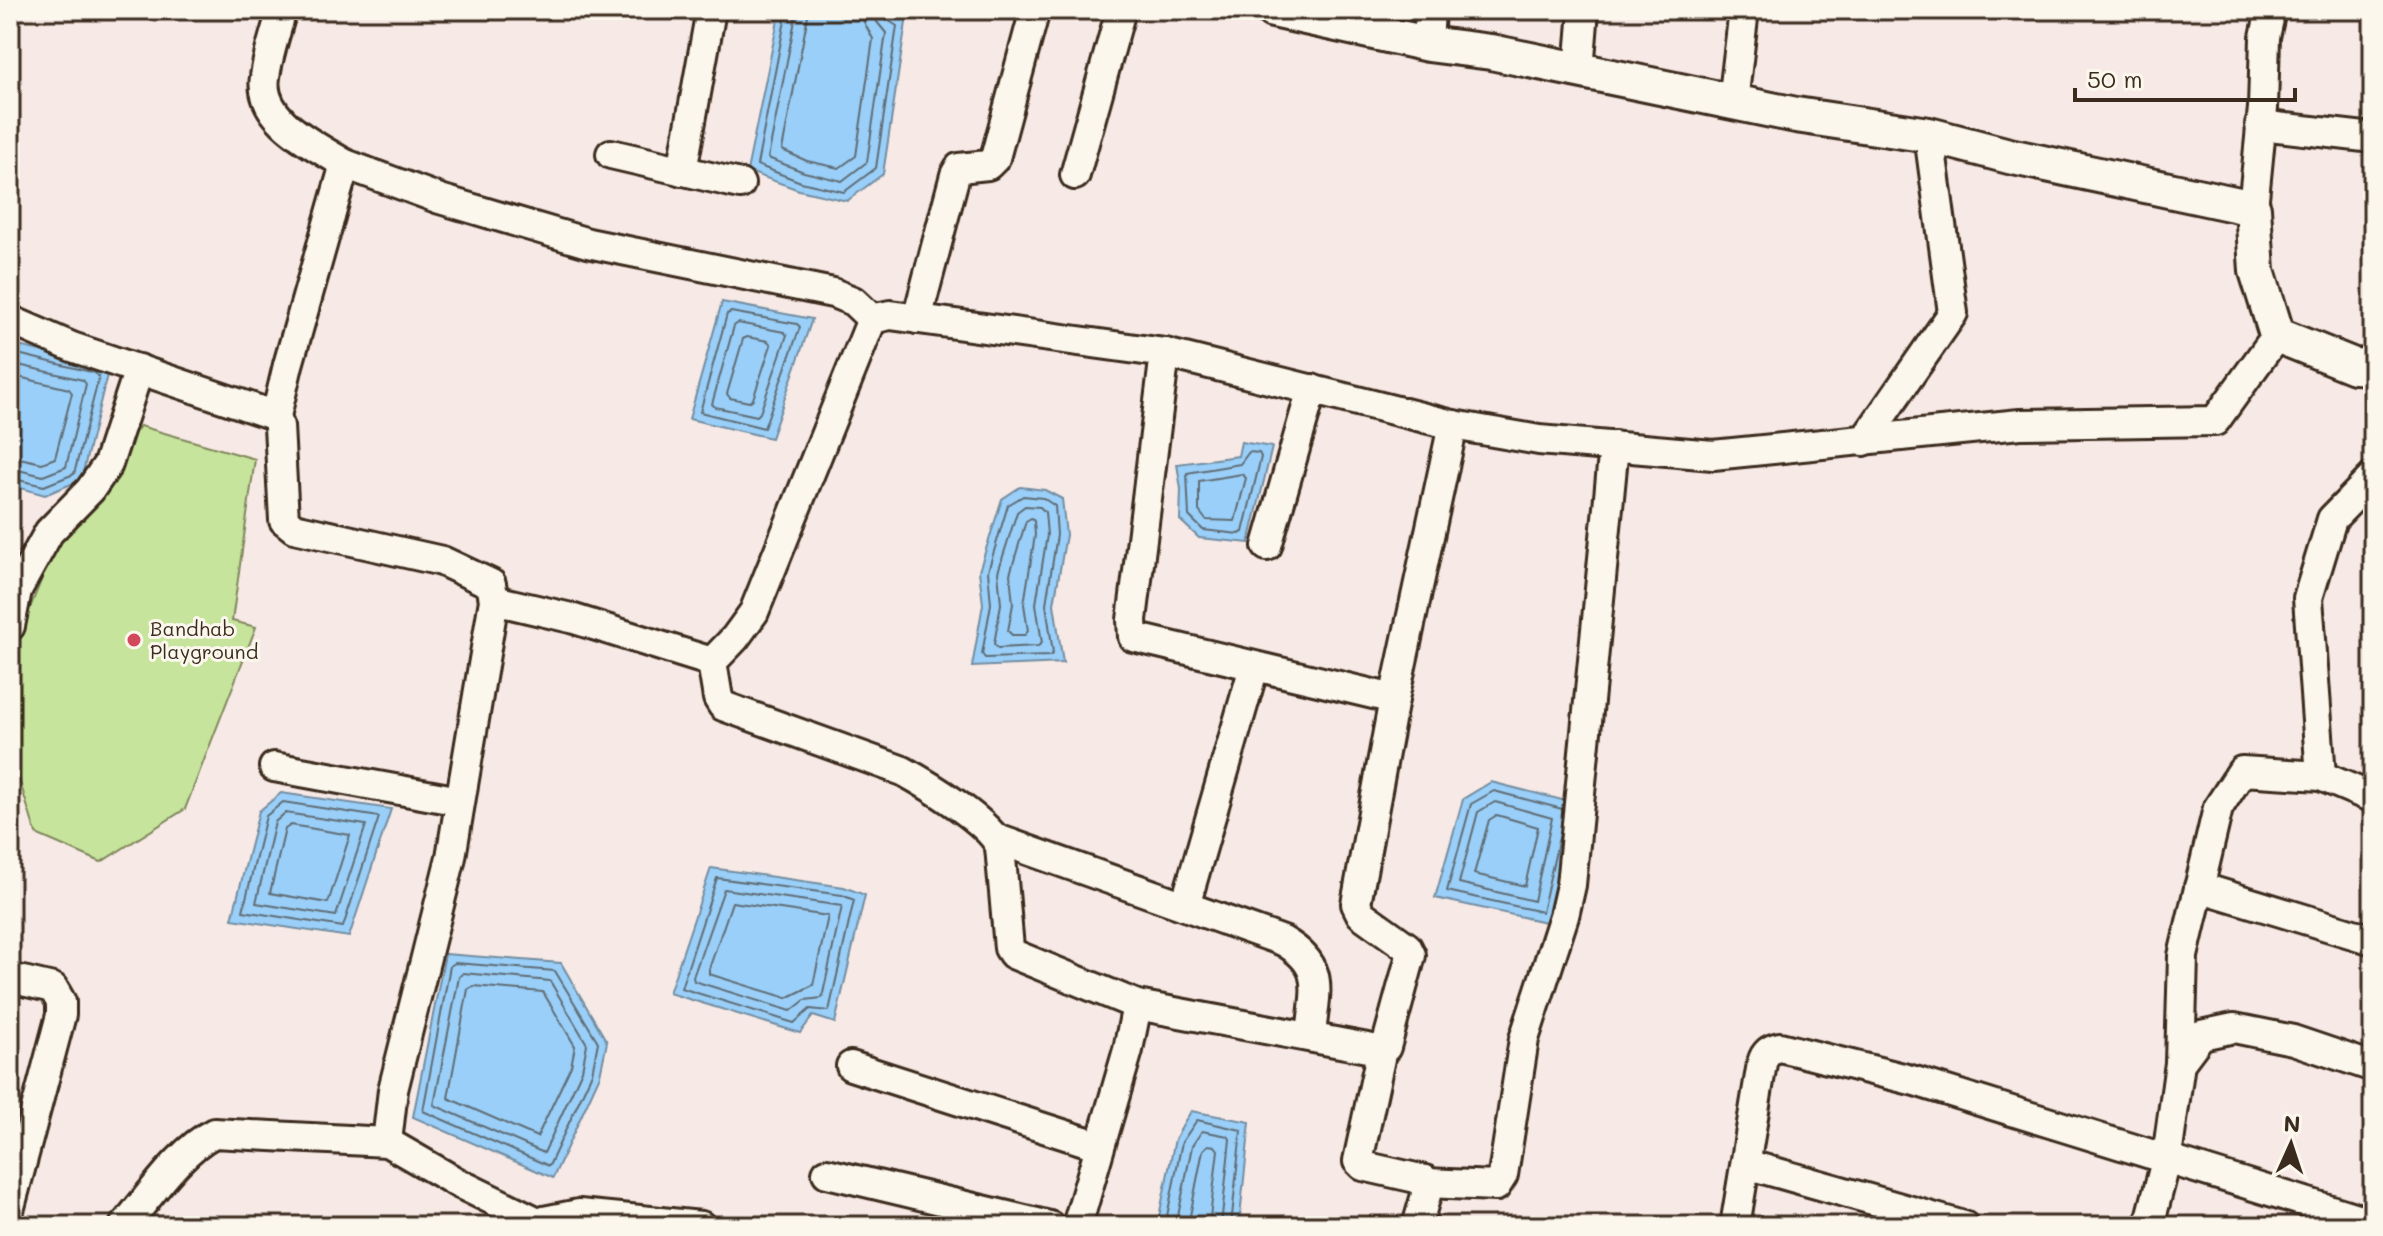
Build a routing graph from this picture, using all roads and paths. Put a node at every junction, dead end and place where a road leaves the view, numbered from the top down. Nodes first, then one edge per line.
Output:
1 (282, 10) edge
2 (711, 10) edge
3 (1035, 10) edge
4 (1121, 10) edge
5 (1273, 10) edge
6 (1430, 10) edge
7 (1584, 10) edge
8 (1744, 10) edge
9 (2271, 10) edge
10 (1428, 44) junction
11 (1579, 70) junction
12 (1733, 102) junction
13 (2260, 125) junction
14 (1929, 135) junction
15 (2373, 138) edge
16 (611, 154) dead end
17 (345, 164) junction
18 (682, 171) junction
19 (1075, 175) dead end
20 (740, 184) dead end
21 (2253, 208) junction
22 (872, 319) junction
23 (917, 319) junction
24 (10, 320) edge
25 (2277, 335) junction
26 (1165, 353) junction
27 (2373, 367) edge
28 (139, 369) junction
29 (1312, 389) junction
30 (276, 416) junction
31 (1453, 425) junction
32 (1864, 441) junction
33 (1614, 446) junction
34 (2373, 477) edge
35 (1267, 546) dead end
36 (14, 592) edge
37 (494, 600) junction
38 (10, 626) edge
39 (712, 662) junction
40 (1254, 667) junction
41 (1394, 699) junction
42 (274, 767) dead end
43 (2321, 776) junction
44 (2373, 798) edge
45 (460, 801) junction
46 (997, 839) junction
47 (2199, 887) junction
48 (1185, 906) junction
49 (2373, 940) edge
50 (10, 978) edge
51 (1137, 1005) junction
52 (1311, 1037) junction
53 (1382, 1049) junction
54 (2180, 1063) junction
55 (851, 1066) dead end
56 (2373, 1067) edge
57 (387, 1142) junction
58 (1100, 1146) junction
59 (2167, 1157) junction
60 (1746, 1164) junction
61 (827, 1173) dead end
62 (1426, 1183) junction
63 (10, 1207) edge
64 (2364, 1223) edge
65 (543, 1224) edge
66 (124, 1226) edge
67 (701, 1226) edge
68 (1050, 1226) edge
69 (1077, 1226) edge
70 (1417, 1226) edge
71 (1735, 1226) edge
72 (1964, 1226) edge
73 (2149, 1226) edge

1 - 17 street
2 - 18 street
3 - 23 street
4 - 19 street
5 - 10 street
6 - 10 street
7 - 11 street
8 - 12 street
9 - 13 street
10 - 11 street
11 - 12 street
12 - 14 street
13 - 15 street
13 - 21 street
14 - 21 street
14 - 32 street
16 - 18 street
17 - 22 street
17 - 30 street
18 - 20 street
21 - 25 street
22 - 23 street
22 - 39 street
23 - 26 street
24 - 28 street
25 - 27 street
25 - 32 street
26 - 29 street
26 - 40 street
28 - 30 street
28 - 36 street
29 - 31 street
29 - 35 street
30 - 37 street
31 - 33 street
31 - 41 street
32 - 33 street
33 - 62 street
34 - 43 street
36 - 38 street
37 - 39 street
37 - 45 street
39 - 46 street
40 - 41 street
40 - 48 street
41 - 53 street
42 - 45 street
43 - 44 street
43 - 47 street
45 - 57 street
46 - 48 street
46 - 51 street
47 - 49 street
47 - 54 street
48 - 52 street
50 - 63 street
51 - 52 street
51 - 58 street
52 - 53 street
53 - 62 street
54 - 56 street
54 - 59 street
55 - 58 street
57 - 65 street
57 - 66 street
58 - 69 street
59 - 60 street
59 - 64 street
59 - 73 street
60 - 71 street
60 - 72 street
61 - 68 street
62 - 70 street
65 - 67 street

